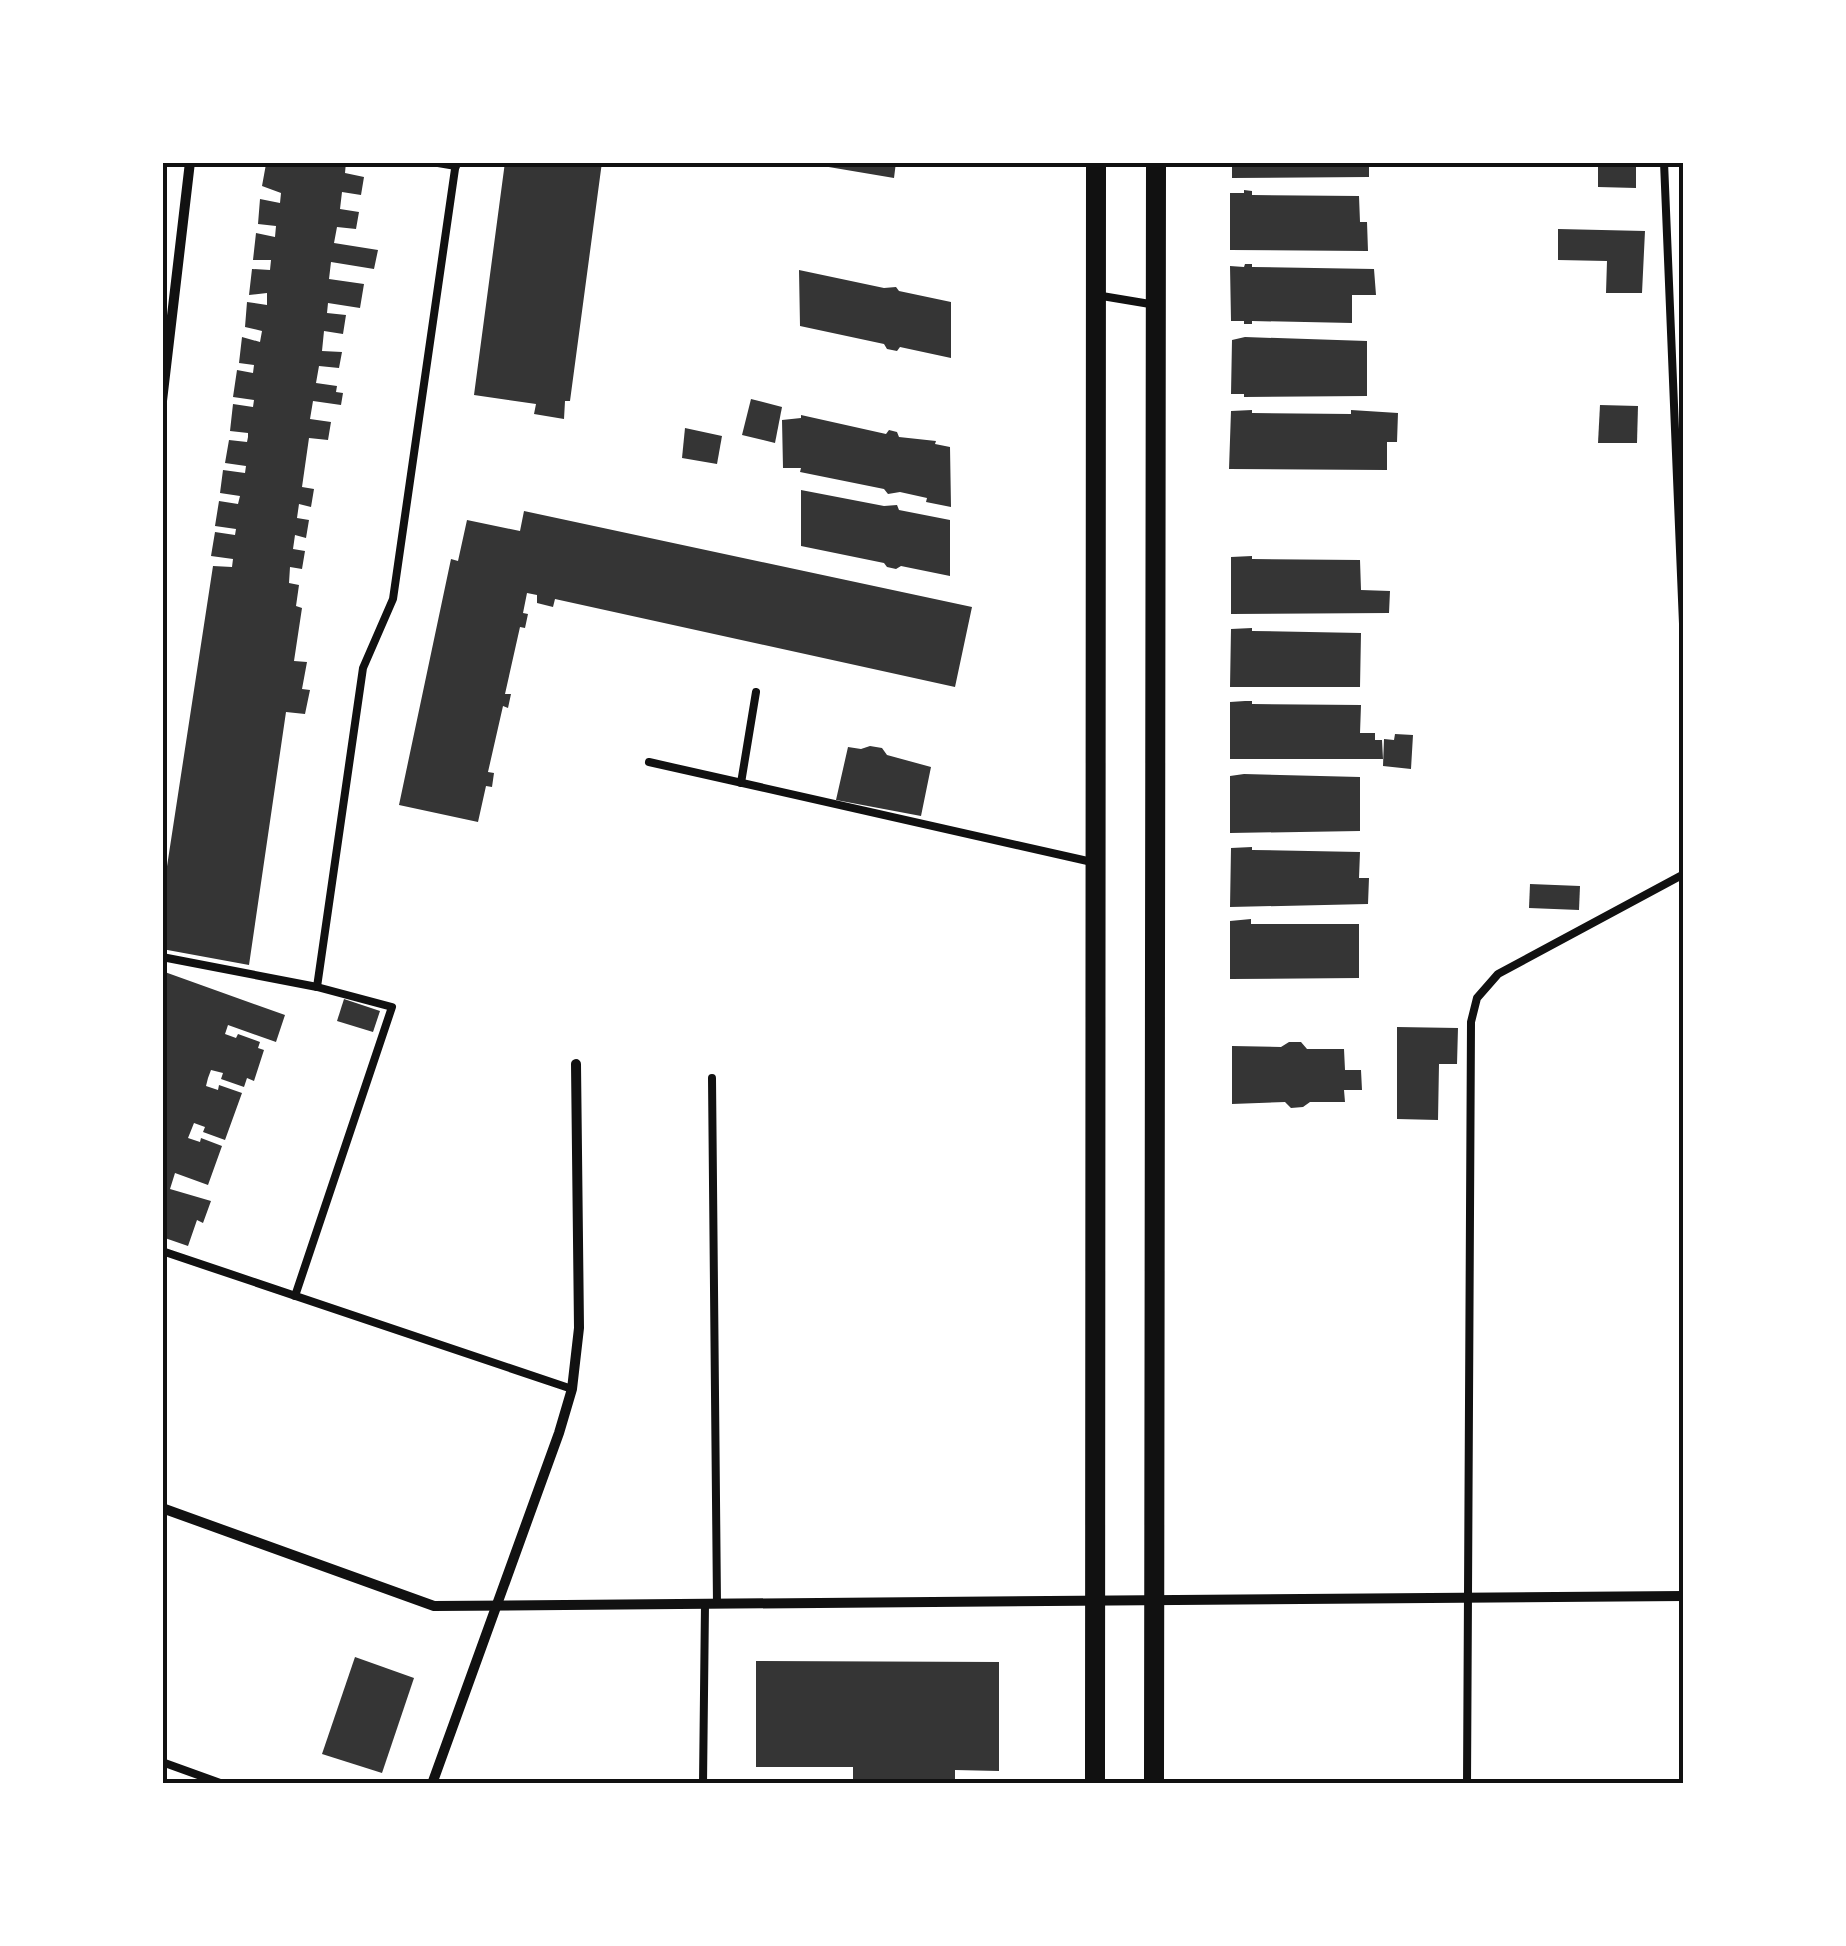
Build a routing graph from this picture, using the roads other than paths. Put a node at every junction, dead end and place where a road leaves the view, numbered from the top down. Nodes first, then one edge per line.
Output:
1 (190, 162) edge
2 (432, 162) edge
3 (1096, 162) edge
4 (1156, 162) edge
5 (1664, 162) edge
6 (456, 164) edge
7 (1669, 292) junction
8 (1684, 292) edge
9 (1096, 295) junction
10 (1157, 305) junction
11 (162, 401) edge
12 (1684, 648) edge
13 (756, 692) dead end
14 (649, 762) dead end
15 (741, 783) junction
16 (1096, 863) junction
17 (1684, 874) edge
18 (162, 956) edge
19 (317, 987) junction
20 (576, 1064) dead end
21 (712, 1078) dead end
22 (162, 1251) edge
23 (295, 1296) junction
24 (572, 1390) junction
25 (162, 1508) edge
26 (1684, 1596) edge
27 (1466, 1598) junction
28 (1154, 1601) junction
29 (1095, 1602) junction
30 (711, 1604) junction
31 (494, 1607) junction
32 (162, 1762) edge
33 (224, 1784) edge
34 (432, 1784) edge
35 (704, 1784) edge
36 (1095, 1784) edge
37 (1154, 1784) edge
38 (1467, 1784) edge

1 - 11 street
2 - 6 lane
3 - 9 main road
4 - 10 main road
5 - 7 lane
6 - 19 lane
7 - 8 lane
7 - 12 lane
9 - 10 lane
9 - 16 main road
10 - 28 main road
13 - 15 lane
14 - 15 lane
15 - 16 lane
16 - 29 main road
17 - 27 lane
18 - 19 lane
19 - 23 lane
20 - 24 street
21 - 30 lane
22 - 23 lane
23 - 24 lane
24 - 31 street
25 - 31 street
26 - 27 street
27 - 28 street
27 - 38 lane
28 - 29 street
28 - 37 main road
29 - 30 street
29 - 36 main road
30 - 31 street
30 - 35 lane
31 - 34 street
32 - 33 lane

